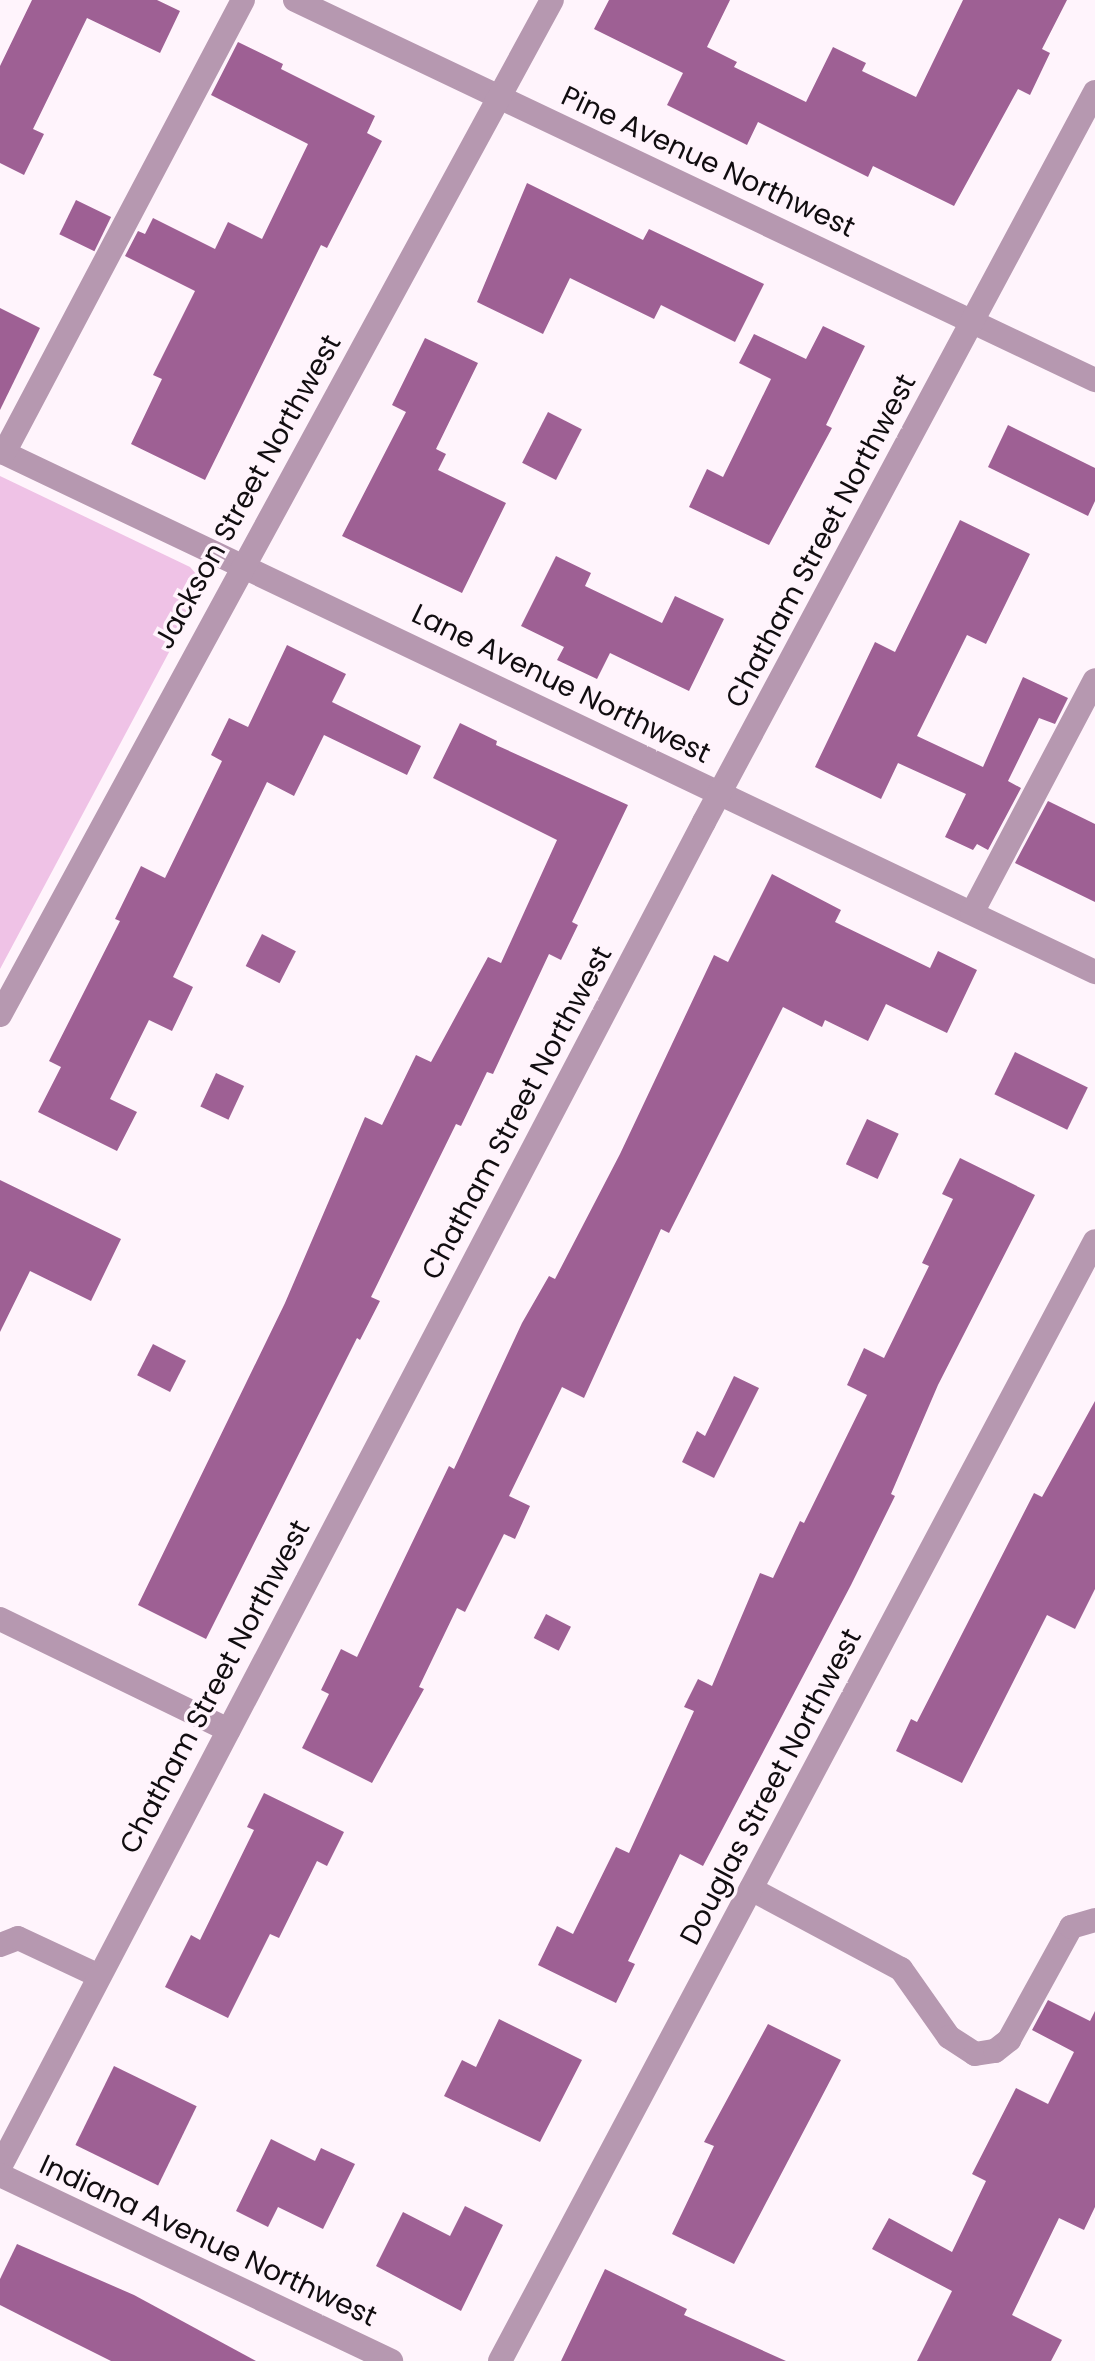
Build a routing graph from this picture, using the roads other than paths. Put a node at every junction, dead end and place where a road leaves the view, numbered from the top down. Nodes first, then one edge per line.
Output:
1 (243, 0) edge
2 (295, 0) edge
3 (552, 0) edge
4 (1095, 92) edge
5 (500, 97) junction
6 (973, 322) junction
7 (1095, 380) edge
8 (2, 452) edge
9 (242, 564) junction
10 (1095, 680) edge
11 (719, 793) junction
12 (972, 913) junction
13 (1095, 972) edge
14 (0, 1015) edge
15 (1095, 1241) edge
16 (0, 1619) edge
17 (229, 1730) junction
18 (751, 1889) junction
19 (1095, 1920) edge
20 (0, 1945) edge
21 (97, 1975) junction
22 (0, 2167) edge
23 (0, 2175) edge
24 (391, 2361) edge
25 (500, 2361) edge

1 - 8 street
2 - 5 street, Pine Avenue Northwest
3 - 5 street, Jackson Street Northwest
4 - 6 street, Chatham Street Northwest
5 - 6 street, Pine Avenue Northwest
5 - 9 street, Jackson Street Northwest
6 - 7 street, Pine Avenue Northwest
6 - 11 street, Chatham Street Northwest
8 - 9 street, Lane Avenue Northwest
9 - 11 street, Lane Avenue Northwest
9 - 14 street, Jackson Street Northwest
10 - 12 street
11 - 12 street, Lane Avenue Northwest
11 - 17 street, Chatham Street Northwest
12 - 13 street, Lane Avenue Northwest
15 - 18 street, Douglas Street Northwest
16 - 17 street
17 - 21 street, Chatham Street Northwest
18 - 19 street
18 - 25 street, Douglas Street Northwest
20 - 21 street
21 - 22 street, Chatham Street Northwest
23 - 24 street, Indiana Avenue Northwest

